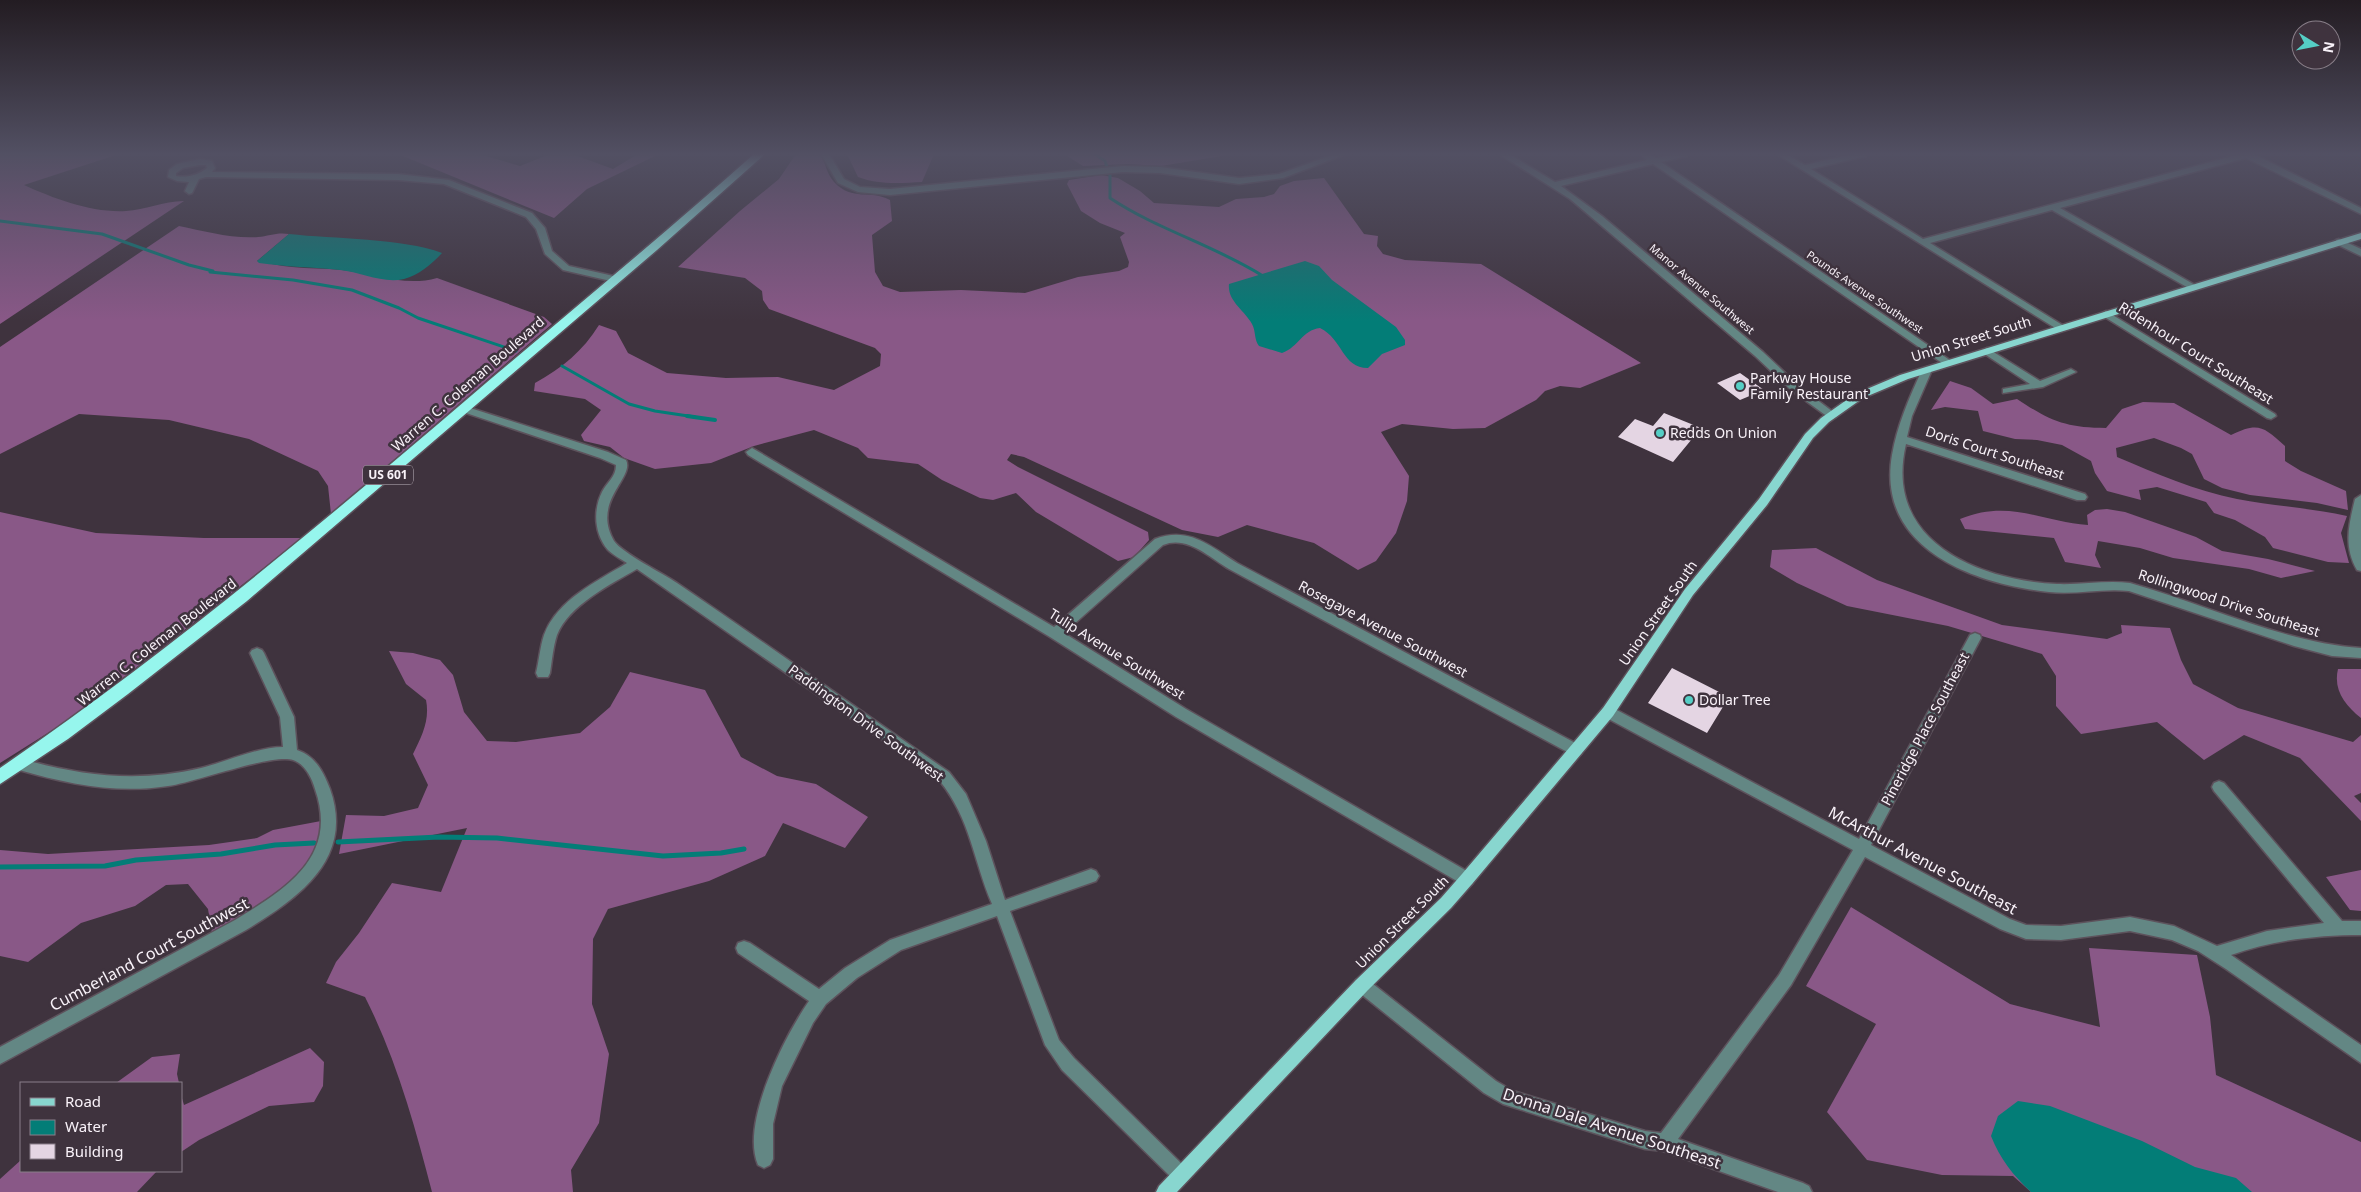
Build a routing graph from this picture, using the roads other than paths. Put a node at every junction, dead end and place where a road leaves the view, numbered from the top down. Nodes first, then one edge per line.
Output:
1 (515, 210) edge
2 (695, 210) edge
3 (1587, 210) edge
4 (1726, 210) edge
5 (1870, 210) edge
6 (2043, 210) edge
7 (2058, 210) edge
8 (2361, 236) edge
9 (1922, 242) junction
10 (2339, 242) junction
11 (2361, 253) edge
12 (615, 279) junction
13 (2192, 287) junction
14 (2106, 314) junction
15 (2060, 328) junction
16 (1987, 351) junction
17 (1949, 363) junction
18 (1926, 370) junction
19 (2071, 372) dead end
20 (2039, 385) junction
21 (2007, 392) dead end
22 (464, 409) junction
23 (1832, 415) junction
24 (2271, 416) dead end
25 (1900, 438) junction
26 (752, 452) dead end
27 (2081, 497) dead end
28 (2361, 499) edge
29 (637, 563) junction
30 (2361, 567) edge
31 (1055, 634) junction
32 (1975, 638) dead end
33 (257, 653) dead end
34 (2361, 653) edge
35 (543, 673) dead end
36 (1608, 712) junction
37 (1576, 750) junction
38 (290, 752) junction
39 (19, 764) junction
40 (0, 777) edge
41 (2219, 787) dead end
42 (1862, 848) junction
43 (1091, 876) dead end
44 (1467, 879) junction
45 (1002, 909) junction
46 (2338, 928) junction
47 (2361, 928) edge
48 (744, 948) dead end
49 (2216, 954) junction
50 (1362, 985) junction
51 (820, 999) junction
52 (2361, 1054) edge
53 (0, 1056) edge
54 (1665, 1142) junction
55 (764, 1160) dead end
56 (1181, 1175) junction
57 (1165, 1192) edge
58 (1803, 1192) edge

1 - 12 street
2 - 12 highway, Warren C. Coleman Boulevard / US 601
3 - 23 street, Manor Avenue Southwest
4 - 17 street, Pounds Avenue Southwest
5 - 9 street
6 - 9 street
7 - 13 street
8 - 10 main road, Union Street South
9 - 15 street
10 - 11 street
10 - 13 main road, Union Street South
12 - 22 highway, Warren C. Coleman Boulevard / US 601
13 - 14 main road, Union Street South
14 - 15 main road, Union Street South
14 - 24 street, Ridenhour Court Southeast
15 - 16 main road, Union Street South
16 - 17 main road, Union Street South
16 - 20 street
17 - 18 main road, Union Street South
18 - 23 main road, Union Street South
18 - 25 street, Rollingwood Drive Southeast
19 - 20 street
20 - 21 street
22 - 29 street, Paddington Drive Southwest
22 - 39 highway, Warren C. Coleman Boulevard / US 601
23 - 36 main road, Union Street South
25 - 27 street, Doris Court Southeast
25 - 34 street, Rollingwood Drive Southeast
26 - 31 street, Tulip Avenue Southwest
28 - 30 street
29 - 35 street
29 - 45 street, Paddington Drive Southwest
31 - 37 street, Rosegaye Avenue Southwest
31 - 44 street, Tulip Avenue Southwest
32 - 42 street, Pineridge Place Southeast
33 - 38 street
36 - 37 main road, Union Street South
36 - 42 street, McArthur Avenue Southeast
37 - 44 main road, Union Street South
38 - 39 street
38 - 53 street, Cumberland Court Southwest
39 - 40 highway, Warren C. Coleman Boulevard / US 601
41 - 46 street
42 - 49 street, McArthur Avenue Southeast
42 - 54 street, Pineridge Place Southeast
43 - 45 street
44 - 50 main road, Union Street South
45 - 51 street
45 - 56 street, Paddington Drive Southwest
46 - 47 street
46 - 49 street
48 - 51 street
49 - 52 street, McArthur Avenue Southeast
50 - 54 street, Donna Dale Avenue Southeast
50 - 56 main road, Union Street South
51 - 55 street
54 - 58 street, Donna Dale Avenue Southeast
56 - 57 main road, Union Street South

